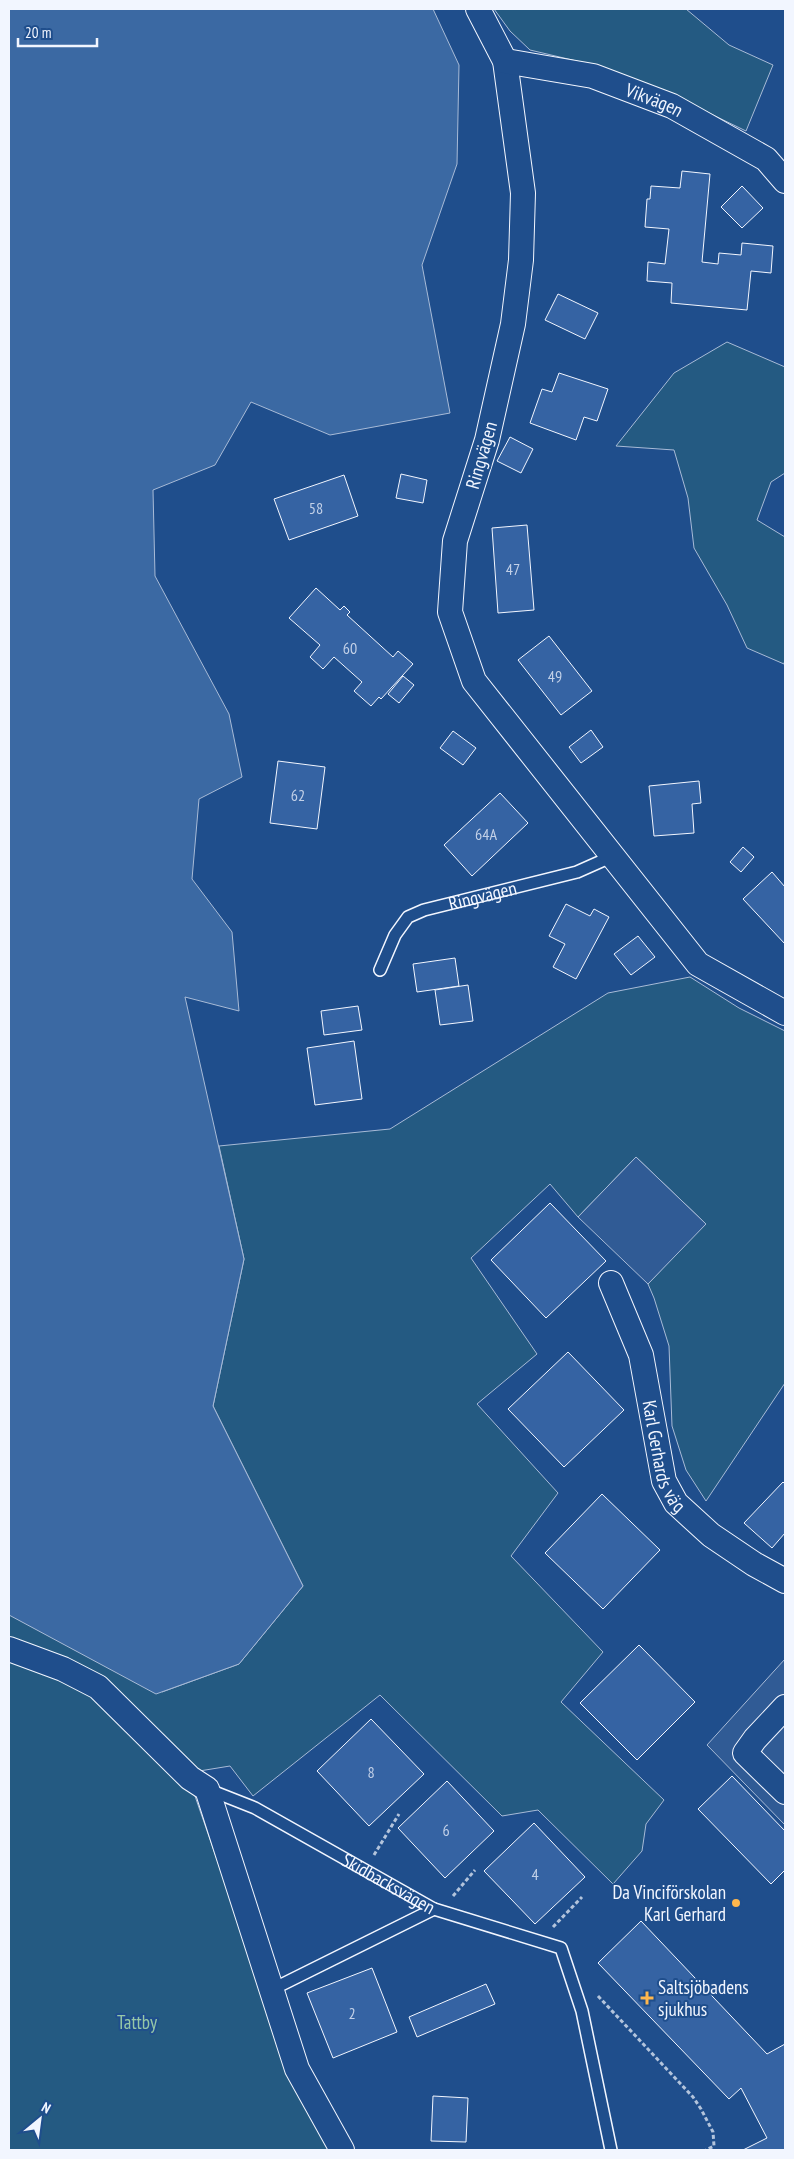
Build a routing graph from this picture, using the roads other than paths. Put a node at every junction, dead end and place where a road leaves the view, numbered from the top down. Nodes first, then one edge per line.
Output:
1 (478, 9) edge
2 (505, 61) junction
3 (785, 181) edge
4 (613, 856) junction
5 (380, 970) dead end
6 (785, 1013) edge
7 (611, 1283) dead end
8 (785, 1581) edge
9 (9, 1650) edge
10 (785, 1707) edge
11 (207, 1789) junction
12 (785, 1792) edge
13 (437, 1910) junction
14 (272, 1990) junction
15 (342, 2150) edge
16 (611, 2150) edge

1 - 2 street, Ringvägen
2 - 3 street, Vikvägen
2 - 4 street, Ringvägen
4 - 5 lane, Ringvägen
4 - 6 street, Ringvägen
7 - 8 street, Karl Gerhards väg
9 - 11 street, Skidbacksvägen
10 - 12 street
11 - 13 lane, Skidbacksvägen
11 - 14 street
13 - 14 lane, Skidbacksvägen
13 - 16 lane
14 - 15 street

